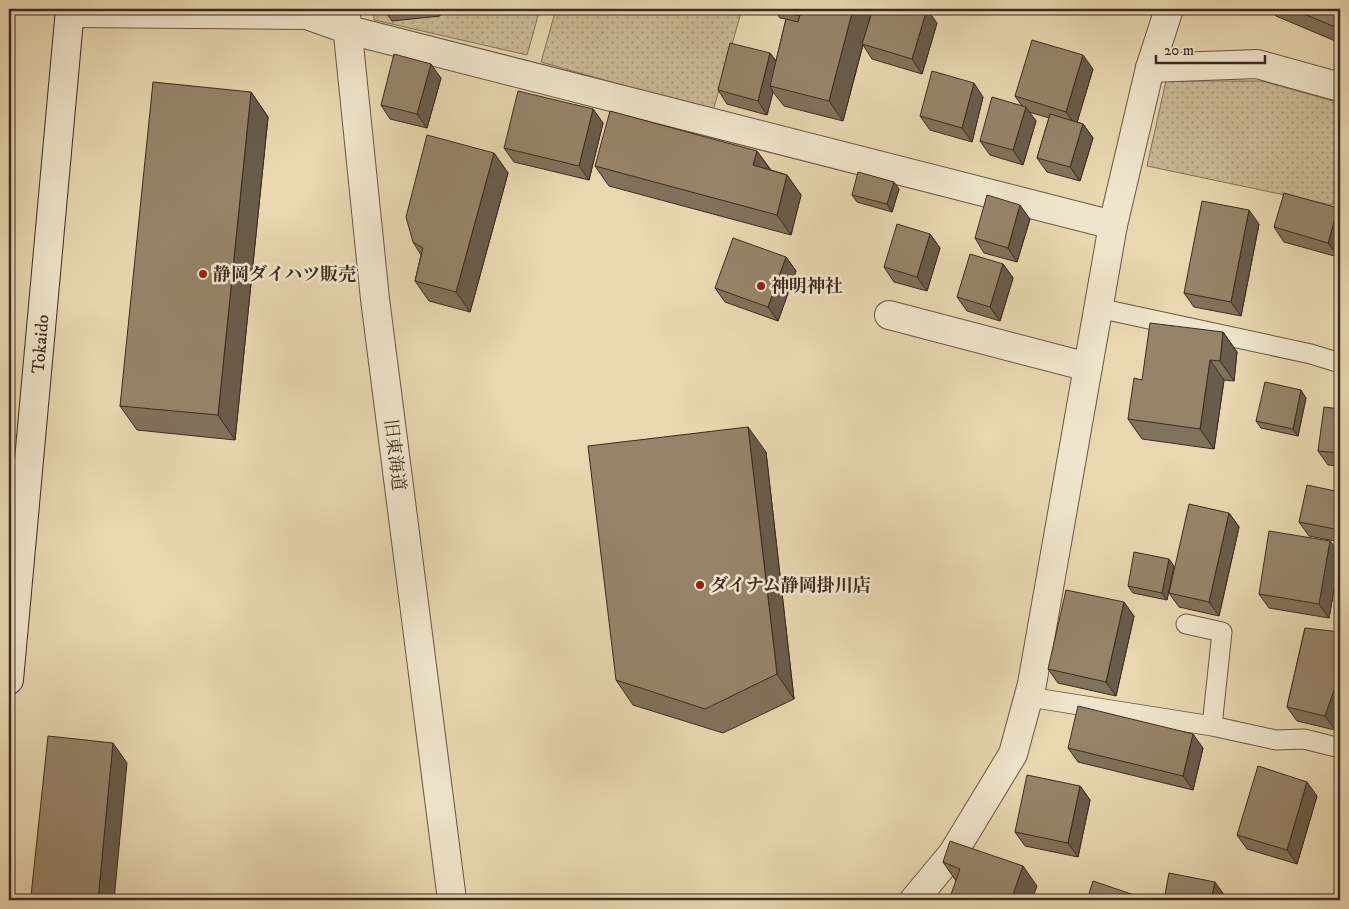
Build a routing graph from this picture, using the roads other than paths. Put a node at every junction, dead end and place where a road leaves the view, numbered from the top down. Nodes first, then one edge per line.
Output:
1 (1169, 9) edge
2 (70, 11) edge
3 (347, 20) edge
4 (1150, 68) junction
5 (1340, 87) edge
6 (1113, 225) junction
7 (1098, 308) junction
8 (889, 315) dead end
9 (1340, 364) edge
10 (1088, 367) junction
11 (1186, 624) dead end
12 (9, 680) edge
13 (1029, 697) junction
14 (1212, 726) junction
15 (1340, 748) edge
16 (452, 900) edge
17 (914, 900) edge

1 - 4 street
2 - 3 street
2 - 12 street, Tokaido
3 - 6 street
3 - 16 street, 旧東海道
4 - 5 street
4 - 6 street
6 - 7 street
7 - 9 lane
7 - 10 street
8 - 10 street
10 - 13 street
11 - 14 lane
13 - 14 lane
13 - 17 street
14 - 15 lane

